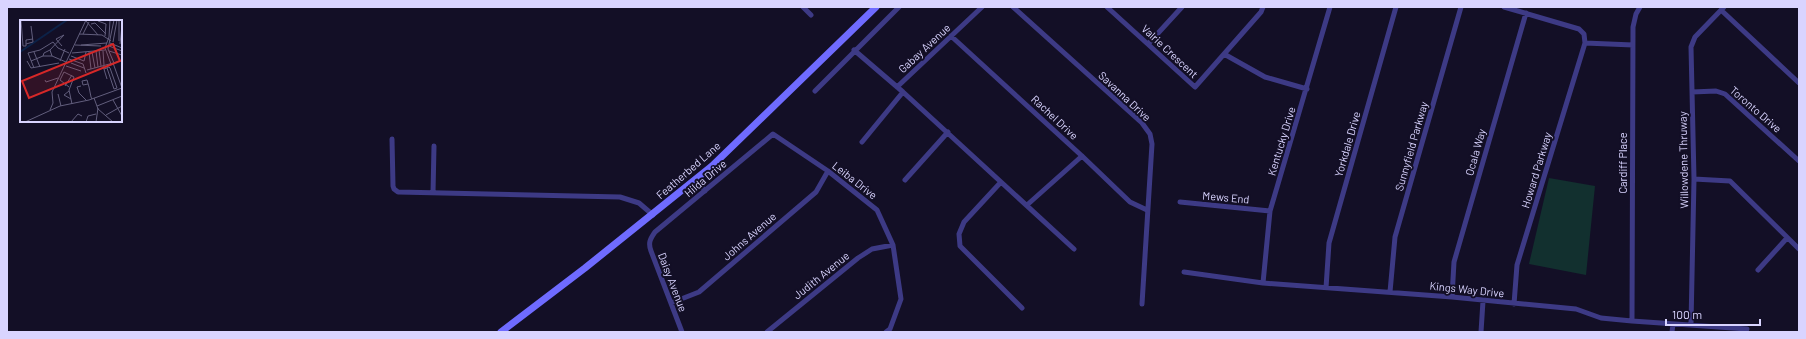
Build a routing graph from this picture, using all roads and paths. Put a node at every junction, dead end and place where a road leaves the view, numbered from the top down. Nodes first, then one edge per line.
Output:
1 (803, 7) edge
2 (876, 7) edge
3 (899, 7) edge
4 (982, 7) edge
5 (1013, 7) edge
6 (1107, 7) edge
7 (1182, 7) edge
8 (1263, 7) edge
9 (1330, 7) edge
10 (1396, 7) edge
11 (1461, 7) edge
12 (1504, 7) edge
13 (1640, 7) edge
14 (1723, 8) edge
15 (1526, 13) junction
16 (811, 15) dead end
17 (951, 36) junction
18 (1149, 43) junction
19 (1585, 43) junction
20 (1633, 46) junction
21 (854, 50) junction
22 (1224, 54) junction
23 (1799, 83) edge
24 (897, 87) junction
25 (1307, 89) junction
26 (815, 91) dead end
27 (903, 92) junction
28 (1692, 92) junction
29 (948, 132) junction
30 (773, 134) joint
31 (392, 139) dead end
32 (862, 142) dead end
33 (434, 146) dead end
34 (1082, 156) junction
35 (1799, 161) edge
36 (828, 171) junction
37 (696, 179) junction
38 (1694, 179) junction
39 (905, 180) dead end
40 (1000, 182) junction
41 (705, 191) junction
42 (433, 193) junction
43 (1180, 202) dead end
44 (1027, 205) junction
45 (1147, 210) junction
46 (1270, 211) junction
47 (653, 215) junction
48 (650, 238) joint
49 (1787, 238) junction
50 (893, 245) junction
51 (1074, 249) dead end
52 (1799, 249) edge
53 (1758, 270) dead end
54 (1184, 272) dead end
55 (1263, 283) junction
56 (1326, 288) junction
57 (1390, 292) junction
58 (1452, 297) junction
59 (1483, 301) junction
60 (671, 303) junction
61 (1142, 304) dead end
62 (1514, 304) junction
63 (1022, 308) dead end
64 (1632, 321) junction
65 (1673, 324) junction
66 (1692, 324) junction
67 (1747, 329) dead end
68 (501, 332) edge
69 (682, 332) edge
70 (767, 332) edge
71 (886, 332) edge
72 (1481, 332) edge
73 (1672, 332) edge

1 - 16 street
2 - 37 main road, Featherbed Lane
3 - 21 street
4 - 17 street, Gabay Avenue
5 - 45 street, Savanna Drive
6 - 18 street, Valrie Crescent
7 - 18 street
8 - 22 street, Valrie Crescent
9 - 25 street, Kentucky Drive
10 - 56 street, Yorkdale Drive
11 - 57 street, Sunnyfield Parkway
12 - 15 street
13 - 20 street, Cardiff Place
14 - 23 street
14 - 28 street, Willowdene Thruway
15 - 19 street
15 - 58 street, Ocala Way
17 - 24 street, Gabay Avenue
17 - 34 street, Rachel Drive
18 - 22 street, Valrie Crescent
19 - 20 street
19 - 62 street, Howard Parkway
20 - 64 street, Cardiff Place
21 - 24 street
21 - 26 street
22 - 25 street
24 - 27 street
25 - 46 street, Kentucky Drive
27 - 29 street
27 - 32 street
28 - 35 street, Toronto Drive
28 - 38 street, Willowdene Thruway
29 - 39 street
29 - 40 street
30 - 36 street, Leiba Drive
30 - 41 street, Hilda Drive
31 - 42 street
33 - 42 street
34 - 44 street
34 - 45 street, Rachel Drive
36 - 50 street, Leiba Drive
36 - 60 street, Johns Avenue
37 - 41 street
37 - 47 main road, Featherbed Lane
38 - 49 street
38 - 66 street, Willowdene Thruway
40 - 44 street
40 - 63 street
41 - 48 street, Hilda Drive
42 - 47 street
43 - 46 street, Mews End
44 - 51 street
45 - 61 street, Savanna Drive
46 - 55 street, Kentucky Drive
47 - 68 main road, Featherbed Lane
48 - 60 street, Daisy Avenue
49 - 52 street
49 - 53 street
50 - 70 street, Judith Avenue
50 - 71 street, Leiba Drive
54 - 55 street, Kings Way Drive
55 - 56 street, Kings Way Drive
56 - 57 street, Kings Way Drive
57 - 58 street, Kings Way Drive
58 - 59 street, Kings Way Drive
59 - 62 street, Kings Way Drive
59 - 72 street
60 - 69 street, Daisy Avenue
62 - 64 street, Kings Way Drive
64 - 65 street, Kings Way Drive
65 - 66 street, Kings Way Drive
65 - 73 street
66 - 67 street, Kings Way Drive

